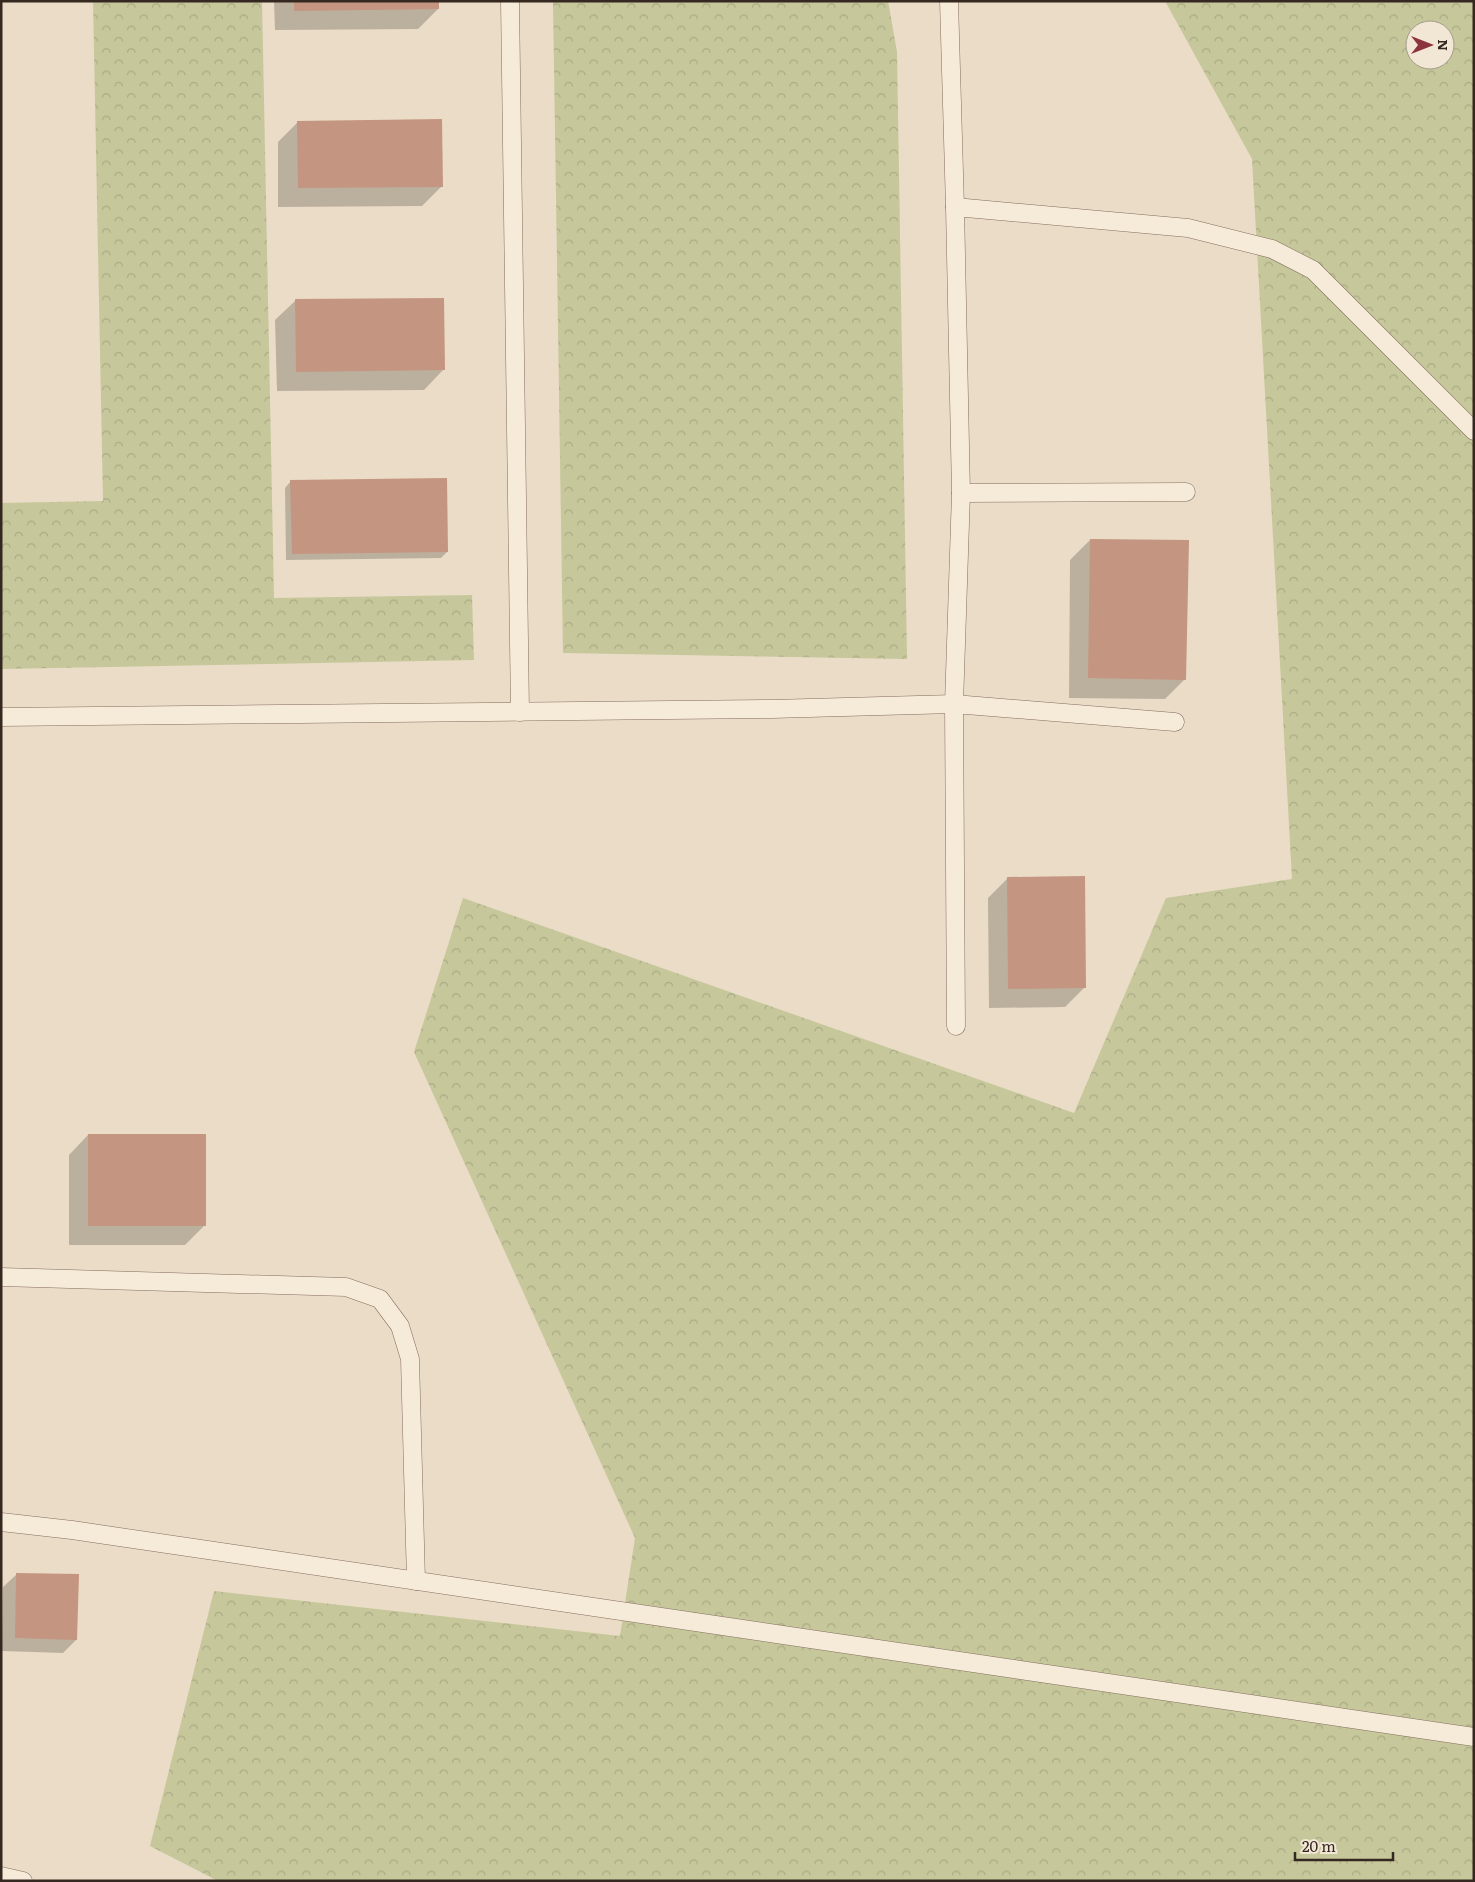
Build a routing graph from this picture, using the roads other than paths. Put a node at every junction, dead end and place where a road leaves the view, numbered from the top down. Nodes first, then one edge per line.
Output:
1 (510, 1) edge
2 (949, 1) edge
3 (955, 207) junction
4 (1474, 431) edge
5 (1186, 492) dead end
6 (961, 493) junction
7 (954, 704) junction
8 (520, 712) junction
9 (1, 717) edge
10 (1175, 722) dead end
11 (956, 1026) dead end
12 (1, 1278) edge
13 (1, 1522) edge
14 (416, 1581) junction
15 (1474, 1737) edge
16 (1, 1876) edge
17 (23, 1881) edge

1 - 8 lane
2 - 3 lane
3 - 4 lane
3 - 6 lane
5 - 6 lane
6 - 7 lane
7 - 8 lane
7 - 10 lane
7 - 11 lane
8 - 9 lane
12 - 14 lane
13 - 14 lane
14 - 15 lane
16 - 17 lane

